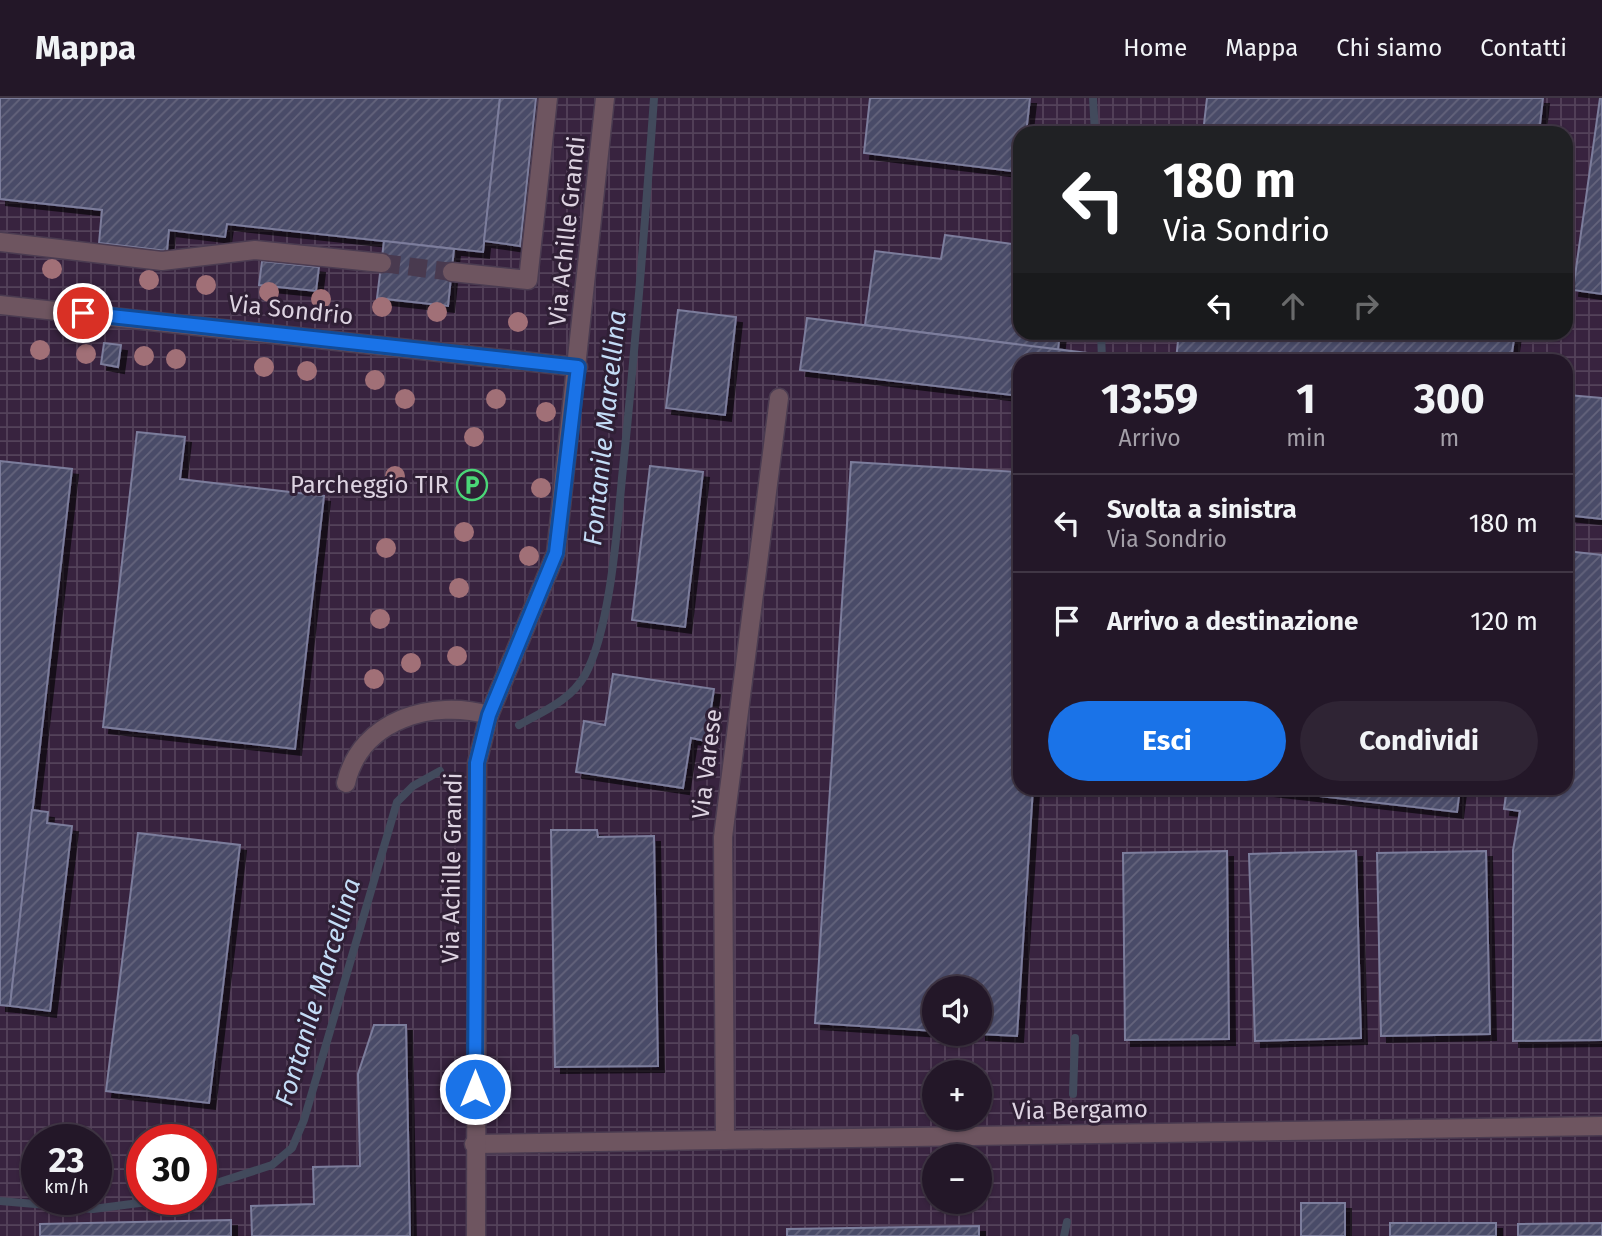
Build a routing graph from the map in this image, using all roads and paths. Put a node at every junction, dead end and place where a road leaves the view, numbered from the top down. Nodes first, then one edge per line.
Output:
1 (548, 98) edge
2 (606, 98) edge
3 (0, 242) edge
4 (382, 263) tunnel mouth
5 (452, 272) tunnel mouth
6 (0, 304) edge
7 (578, 367) junction
8 (779, 398) dead end
9 (489, 715) junction
10 (346, 783) dead end
11 (1602, 1126) edge
12 (725, 1140) junction
13 (474, 1144) junction
14 (476, 1236) edge

1 - 5 street
2 - 7 street, Via Achille Grandi
3 - 4 street
6 - 7 street, Via Sondrio
7 - 9 street, Via Achille Grandi
8 - 12 street, Via Varese
9 - 10 street
9 - 13 street, Via Achille Grandi
11 - 12 street, Via Bergamo
12 - 13 street, Via Bergamo
13 - 14 street, Via Achille Grandi

